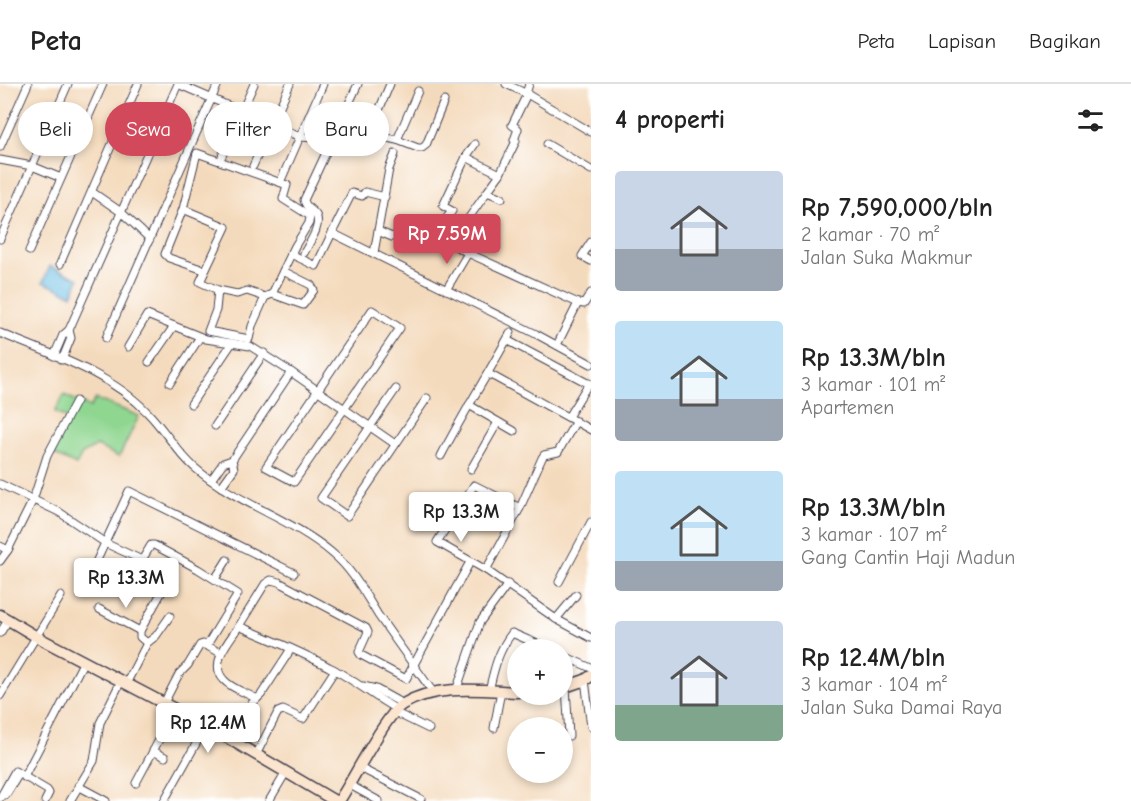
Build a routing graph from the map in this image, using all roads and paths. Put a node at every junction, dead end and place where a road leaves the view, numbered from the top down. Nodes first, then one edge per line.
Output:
1 (28, 84) edge
2 (68, 84) edge
3 (103, 84) edge
4 (138, 84) edge
5 (178, 84) edge
6 (218, 84) edge
7 (254, 84) edge
8 (290, 84) edge
9 (323, 84) edge
10 (358, 84) edge
11 (390, 84) edge
12 (506, 84) edge
13 (529, 84) edge
14 (418, 91) dead end
15 (526, 94) junction
16 (212, 99) junction
17 (444, 101) dead end
18 (219, 102) edge
19 (246, 102) edge
20 (282, 102) edge
21 (350, 102) edge
22 (382, 102) edge
23 (591, 132) edge
24 (292, 134) edge
25 (300, 137) junction
26 (304, 137) edge
27 (389, 138) edge
28 (397, 140) junction
29 (475, 144) dead end
30 (547, 144) dead end
31 (0, 147) edge
32 (395, 154) dead end
33 (258, 156) edge
34 (325, 156) edge
35 (466, 157) junction
36 (0, 160) edge
37 (32, 166) junction
38 (253, 166) dead end
39 (591, 170) edge
40 (500, 174) junction
41 (61, 178) junction
42 (282, 178) dead end
43 (92, 192) junction
44 (487, 192) junction
45 (384, 197) junction
46 (502, 198) dead end
47 (183, 209) junction
48 (121, 212) junction
49 (378, 231) junction
50 (332, 233) junction
51 (435, 233) junction
52 (0, 239) edge
53 (150, 239) junction
54 (591, 242) edge
55 (451, 243) junction
56 (30, 251) dead end
57 (304, 253) dead end
58 (374, 253) junction
59 (468, 253) junction
60 (291, 254) junction
61 (591, 261) edge
62 (60, 264) dead end
63 (204, 270) junction
64 (283, 271) junction
65 (219, 290) junction
66 (446, 290) junction
67 (591, 293) edge
68 (269, 296) junction
69 (578, 303) junction
70 (174, 326) junction
71 (69, 330) junction
72 (512, 332) dead end
73 (0, 333) edge
74 (200, 337) junction
75 (106, 338) dead end
76 (507, 340) junction
77 (232, 343) junction
78 (557, 345) junction
79 (128, 347) dead end
80 (264, 353) junction
81 (54, 356) junction
82 (62, 360) junction
83 (150, 362) dead end
84 (591, 364) edge
85 (291, 372) junction
86 (489, 374) junction
87 (170, 383) dead end
88 (590, 384) edge
89 (396, 388) dead end
90 (318, 390) junction
91 (427, 398) dead end
92 (76, 401) dead end
93 (190, 404) dead end
94 (469, 405) junction
95 (344, 409) junction
96 (568, 417) junction
97 (576, 421) junction
98 (498, 422) junction
99 (215, 426) dead end
100 (370, 427) junction
101 (514, 430) dead end
102 (591, 430) edge
103 (395, 444) junction
104 (441, 456) dead end
105 (232, 460) junction
106 (471, 469) dead end
107 (211, 480) junction
108 (0, 484) edge
109 (221, 487) junction
110 (33, 500) junction
111 (520, 508) junction
112 (591, 522) edge
113 (106, 544) junction
114 (0, 546) edge
115 (8, 550) junction
116 (142, 560) junction
117 (226, 560) dead end
118 (0, 561) edge
119 (470, 562) junction
120 (486, 570) junction
121 (92, 571) dead end
122 (294, 573) dead end
123 (215, 579) junction
124 (559, 582) dead end
125 (508, 584) junction
126 (576, 595) dead end
127 (61, 596) dead end
128 (99, 609) dead end
129 (170, 616) dead end
130 (4, 617) edge
131 (556, 619) junction
132 (239, 626) junction
133 (140, 631) junction
134 (0, 633) edge
135 (37, 637) junction
136 (591, 638) edge
137 (526, 639) edge
138 (147, 643) junction
139 (207, 645) junction
140 (291, 649) junction
141 (221, 653) junction
142 (573, 659) edge
143 (84, 662) junction
144 (413, 665) junction
145 (591, 668) edge
146 (335, 670) junction
147 (588, 678) edge
148 (124, 682) junction
149 (573, 684) edge
150 (456, 691) junction
151 (489, 691) junction
152 (501, 691) junction
153 (507, 691) edge
154 (433, 692) junction
155 (0, 696) edge
156 (257, 699) junction
157 (164, 703) junction
158 (398, 708) junction
159 (175, 710) junction
160 (208, 727) junction
161 (591, 727) edge
162 (494, 728) dead end
163 (429, 729) dead end
164 (233, 741) junction
165 (153, 751) junction
166 (256, 756) junction
167 (165, 757) dead end
168 (360, 768) junction
169 (20, 774) junction
170 (285, 774) junction
171 (136, 783) dead end
172 (350, 785) junction
173 (78, 786) junction
174 (1, 797) edge
175 (421, 799) dead end
176 (45, 801) edge
177 (70, 801) edge
178 (106, 801) edge
179 (164, 801) edge
180 (169, 801) edge
181 (269, 801) edge
182 (334, 801) edge
183 (339, 801) edge
184 (379, 801) edge

1 - 31 street
2 - 37 street
3 - 41 street
4 - 43 street
5 - 16 street
5 - 48 street
6 - 16 street
7 - 19 street
8 - 20 street
9 - 25 street
10 - 21 street
11 - 22 street
12 - 15 street
13 - 15 street
14 - 28 street
15 - 23 street
15 - 40 street
16 - 18 street
16 - 53 street
17 - 28 street
24 - 25 street
25 - 26 street
25 - 42 street
27 - 28 street
29 - 35 street
30 - 39 street
32 - 45 street
33 - 38 street
34 - 57 street
35 - 40 street
35 - 51 street
36 - 37 street
37 - 41 street
37 - 52 street
40 - 44 street
41 - 56 street
43 - 48 street
43 - 62 street
44 - 46 street
44 - 55 street
45 - 49 street
45 - 50 street
47 - 60 street
47 - 63 street
47 - 63 street
48 - 53 street
48 - 71 street
49 - 51 street
49 - 58 street
50 - 58 street
50 - 60 street
51 - 55 street
53 - 75 street
54 - 61 street
55 - 59 street
58 - 66 street
59 - 66 street
59 - 69 street
60 - 64 street
63 - 65 street
64 - 68 street
64 - 68 street
65 - 68 street
65 - 68 street
66 - 78 street
67 - 69 street
69 - 78 street
70 - 74 street
70 - 79 street
70 - 83 street
71 - 81 street
71 - 82 street
72 - 76 street
73 - 81 street
74 - 77 street
74 - 87 street
76 - 86 street
76 - 88 street
77 - 80 street
77 - 93 street
78 - 84 street
80 - 85 street
80 - 99 street
81 - 82 street
82 - 107 street
85 - 90 street
85 - 105 street
86 - 94 street
86 - 96 street
88 - 96 street
89 - 100 street
90 - 95 street
90 - 95 street
90 - 95 street
91 - 103 street
92 - 110 street
94 - 98 street
94 - 104 street
95 - 100 street
96 - 97 street
97 - 102 street
97 - 111 street
98 - 101 street
98 - 106 street
100 - 103 street
100 - 103 street
105 - 107 street
105 - 109 street
107 - 109 street
108 - 110 street
109 - 144 street
110 - 113 street
110 - 115 street
111 - 119 street
111 - 120 street
112 - 124 street
113 - 116 street
113 - 121 street
113 - 122 street
114 - 115 street
115 - 118 street
116 - 123 street
116 - 133 street
117 - 123 street
119 - 120 street
119 - 144 street
120 - 125 street
123 - 139 street
125 - 131 street
125 - 150 street
126 - 131 street
127 - 135 street
128 - 133 street
129 - 138 street
130 - 134 street
130 - 135 street
131 - 136 street
132 - 140 street
132 - 141 street
132 - 144 street
133 - 138 street
135 - 143 street
135 - 155 street
137 - 151 street
138 - 148 street
139 - 141 street
139 - 157 street
140 - 146 street
140 - 156 street
141 - 156 street
142 - 145 street
143 - 148 street
143 - 169 street
144 - 154 street
146 - 158 street
146 - 166 street
147 - 149 street
147 - 161 street
148 - 157 street
148 - 173 street
150 - 151 street
150 - 154 street
151 - 152 street
152 - 153 street
152 - 162 street
154 - 158 street
156 - 164 street
157 - 159 street
158 - 163 street
158 - 168 street
159 - 160 street
159 - 165 street
160 - 164 street
160 - 179 street
160 - 180 street
164 - 166 street
165 - 167 street
165 - 171 street
166 - 170 street
168 - 172 street
168 - 175 street
169 - 174 street
169 - 176 street
170 - 181 street
170 - 182 street
172 - 183 street
172 - 184 street
173 - 177 street
173 - 178 street

